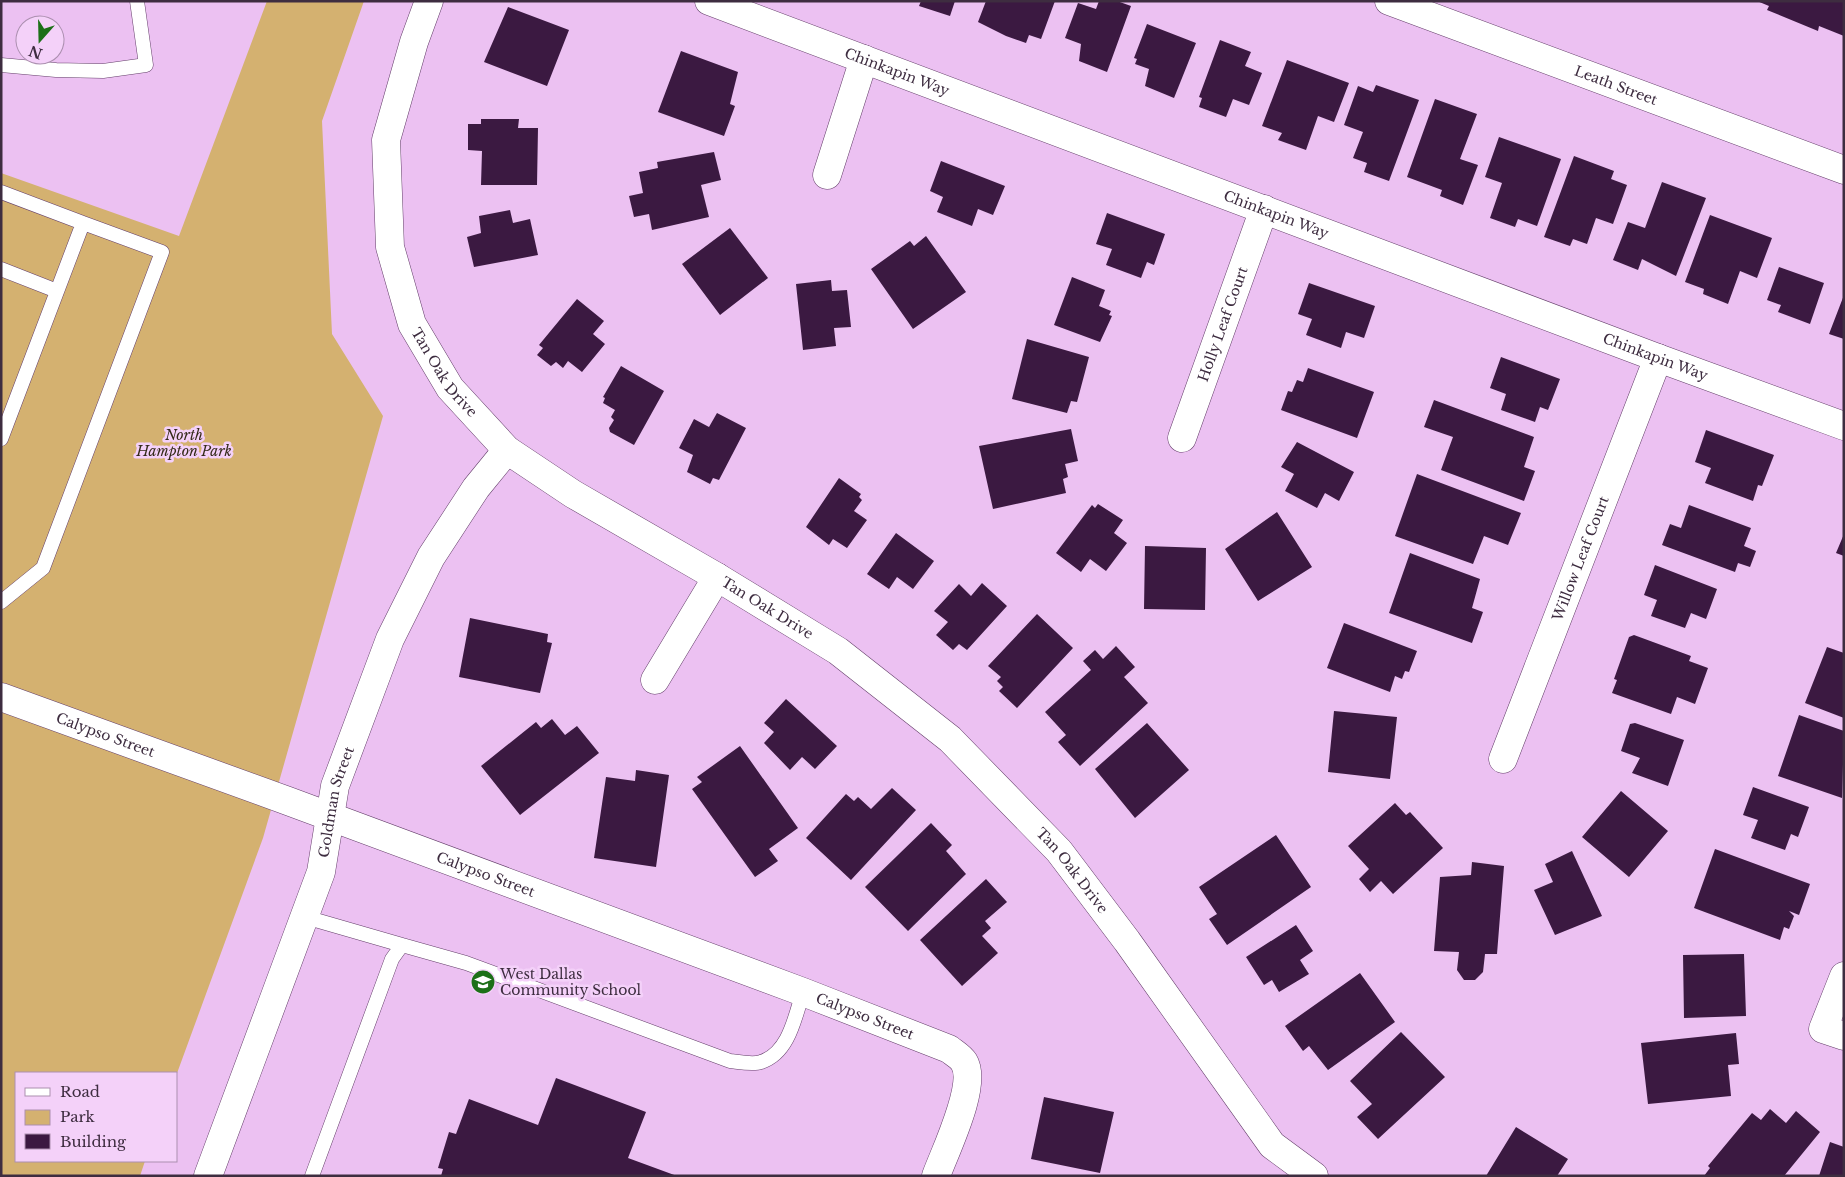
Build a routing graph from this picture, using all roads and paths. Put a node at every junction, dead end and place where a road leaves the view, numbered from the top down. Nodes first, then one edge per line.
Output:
1 (137, 1) edge
2 (429, 1) edge
3 (709, 1) edge
4 (1389, 1) edge
5 (864, 59) junction
6 (1, 66) edge
7 (1844, 170) edge
8 (827, 175) dead end
9 (1, 192) edge
10 (1264, 209) junction
11 (83, 223) junction
12 (1, 269) edge
13 (57, 291) junction
14 (1658, 358) junction
15 (1844, 426) edge
16 (1182, 438) dead end
17 (1, 439) edge
18 (508, 450) junction
19 (717, 577) junction
20 (1, 602) edge
21 (655, 680) dead end
22 (1, 697) edge
23 (1503, 759) dead end
24 (330, 817) junction
25 (306, 916) junction
26 (402, 945) junction
27 (1844, 976) edge
28 (803, 992) junction
29 (1834, 1032) edge
30 (208, 1176) edge
31 (312, 1176) edge
32 (936, 1176) edge
33 (1314, 1176) edge

1 - 6 lane
2 - 18 street, Tan Oak Drive
3 - 5 street, Chinkapin Way
4 - 7 street, Leath Street
5 - 8 street
5 - 10 street, Chinkapin Way
9 - 11 lane
10 - 14 street, Chinkapin Way
10 - 16 street, Holly Leaf Court
11 - 13 lane
11 - 20 lane
12 - 13 lane
13 - 17 lane
14 - 15 street, Chinkapin Way
14 - 23 street, Willow Leaf Court
18 - 19 street, Tan Oak Drive
18 - 24 street, Goldman Street
19 - 21 street
19 - 33 street, Tan Oak Drive
22 - 24 street, Calypso Street
24 - 25 street, Goldman Street
24 - 28 street, Calypso Street
25 - 26 lane
25 - 30 street, Goldman Street
26 - 28 lane
26 - 31 lane
27 - 29 street
28 - 32 street, Calypso Street

